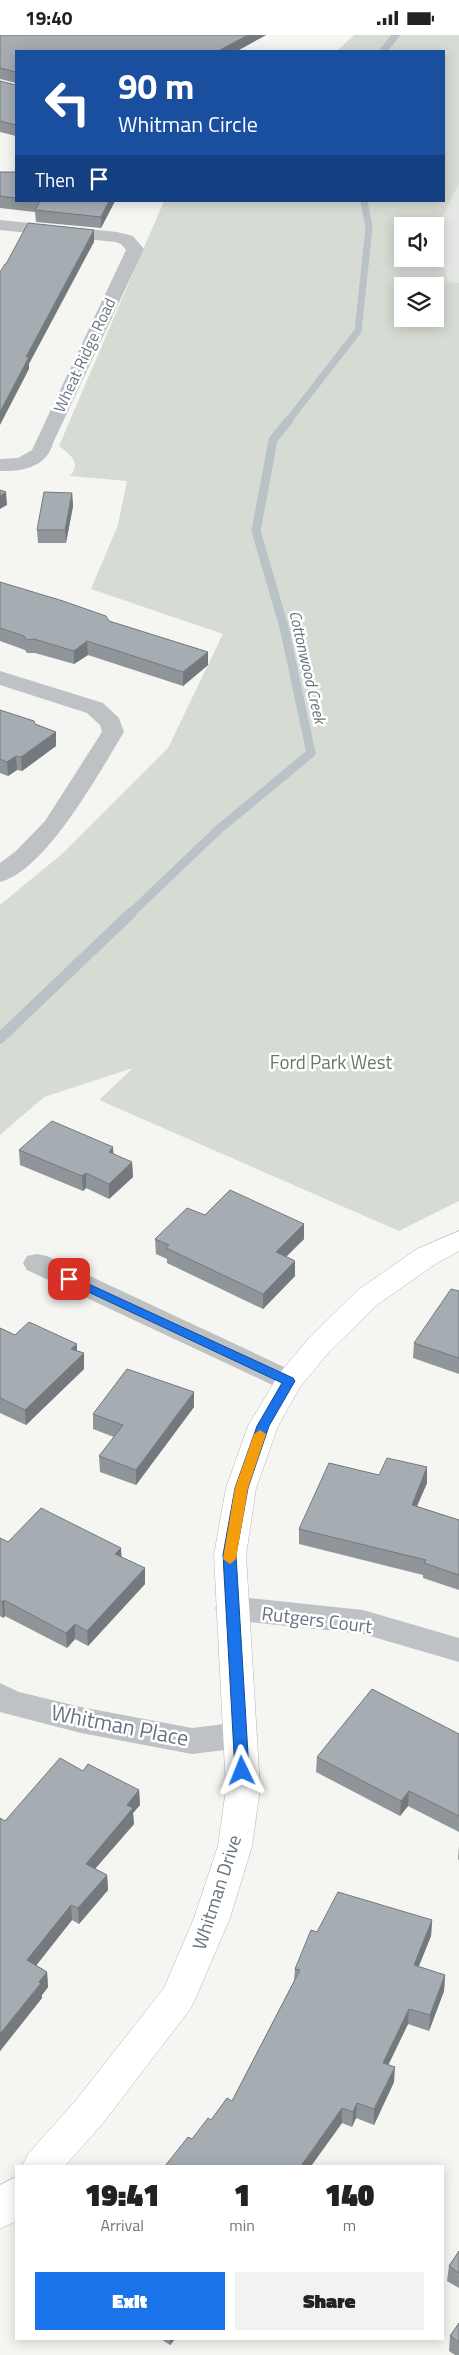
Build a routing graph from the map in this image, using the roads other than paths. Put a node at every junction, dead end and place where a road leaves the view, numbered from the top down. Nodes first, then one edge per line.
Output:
1 (0, 225) edge
2 (0, 465) edge
3 (0, 678) edge
4 (0, 875) edge
5 (459, 1239) edge
6 (37, 1263) dead end
7 (289, 1381) junction
8 (231, 1608) junction
9 (459, 1650) edge
10 (0, 1696) edge
11 (241, 1735) junction
12 (42, 2165) edge
13 (15, 2195) edge
14 (0, 2212) edge

1 - 2 street, Wheat Ridge Road
3 - 4 street
5 - 7 street, Whitman Drive
6 - 7 street
7 - 8 street, Whitman Drive
8 - 9 street, Rutgers Court
8 - 11 street, Whitman Drive
10 - 11 street, Whitman Place
11 - 12 street, Whitman Drive
13 - 14 street

